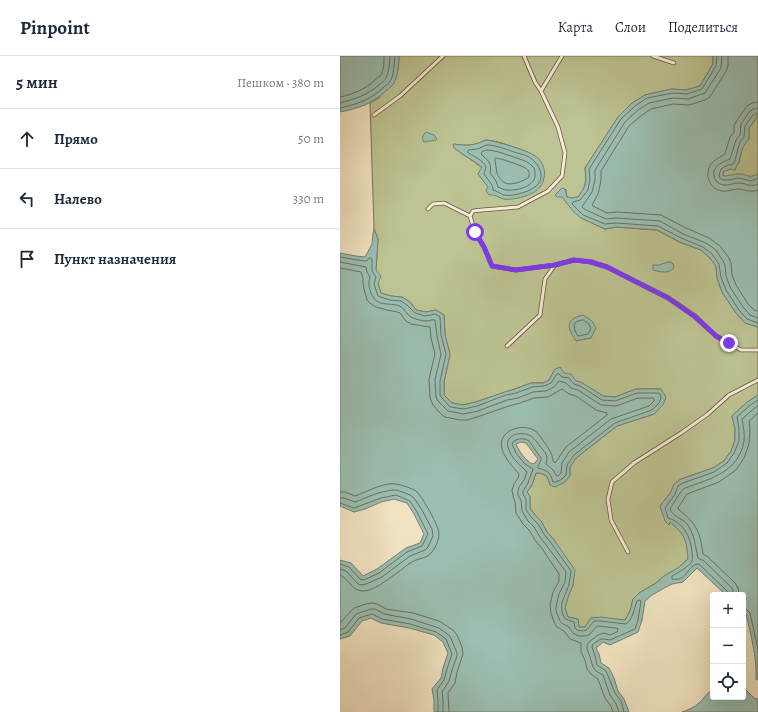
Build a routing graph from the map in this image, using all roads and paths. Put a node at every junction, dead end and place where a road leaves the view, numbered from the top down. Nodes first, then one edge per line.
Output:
1 (443, 56) edge
2 (524, 56) edge
3 (562, 56) edge
4 (653, 56) edge
5 (674, 64) dead end
6 (541, 92) junction
7 (374, 115) dead end
8 (428, 209) dead end
9 (470, 216) junction
10 (555, 265) junction
11 (507, 346) dead end
12 (758, 350) edge
13 (758, 380) edge
14 (628, 552) dead end

1 - 7 lane
2 - 6 lane
3 - 6 lane
4 - 5 lane
6 - 9 lane
8 - 9 lane
9 - 10 lane
10 - 11 lane
10 - 12 lane
13 - 14 lane

